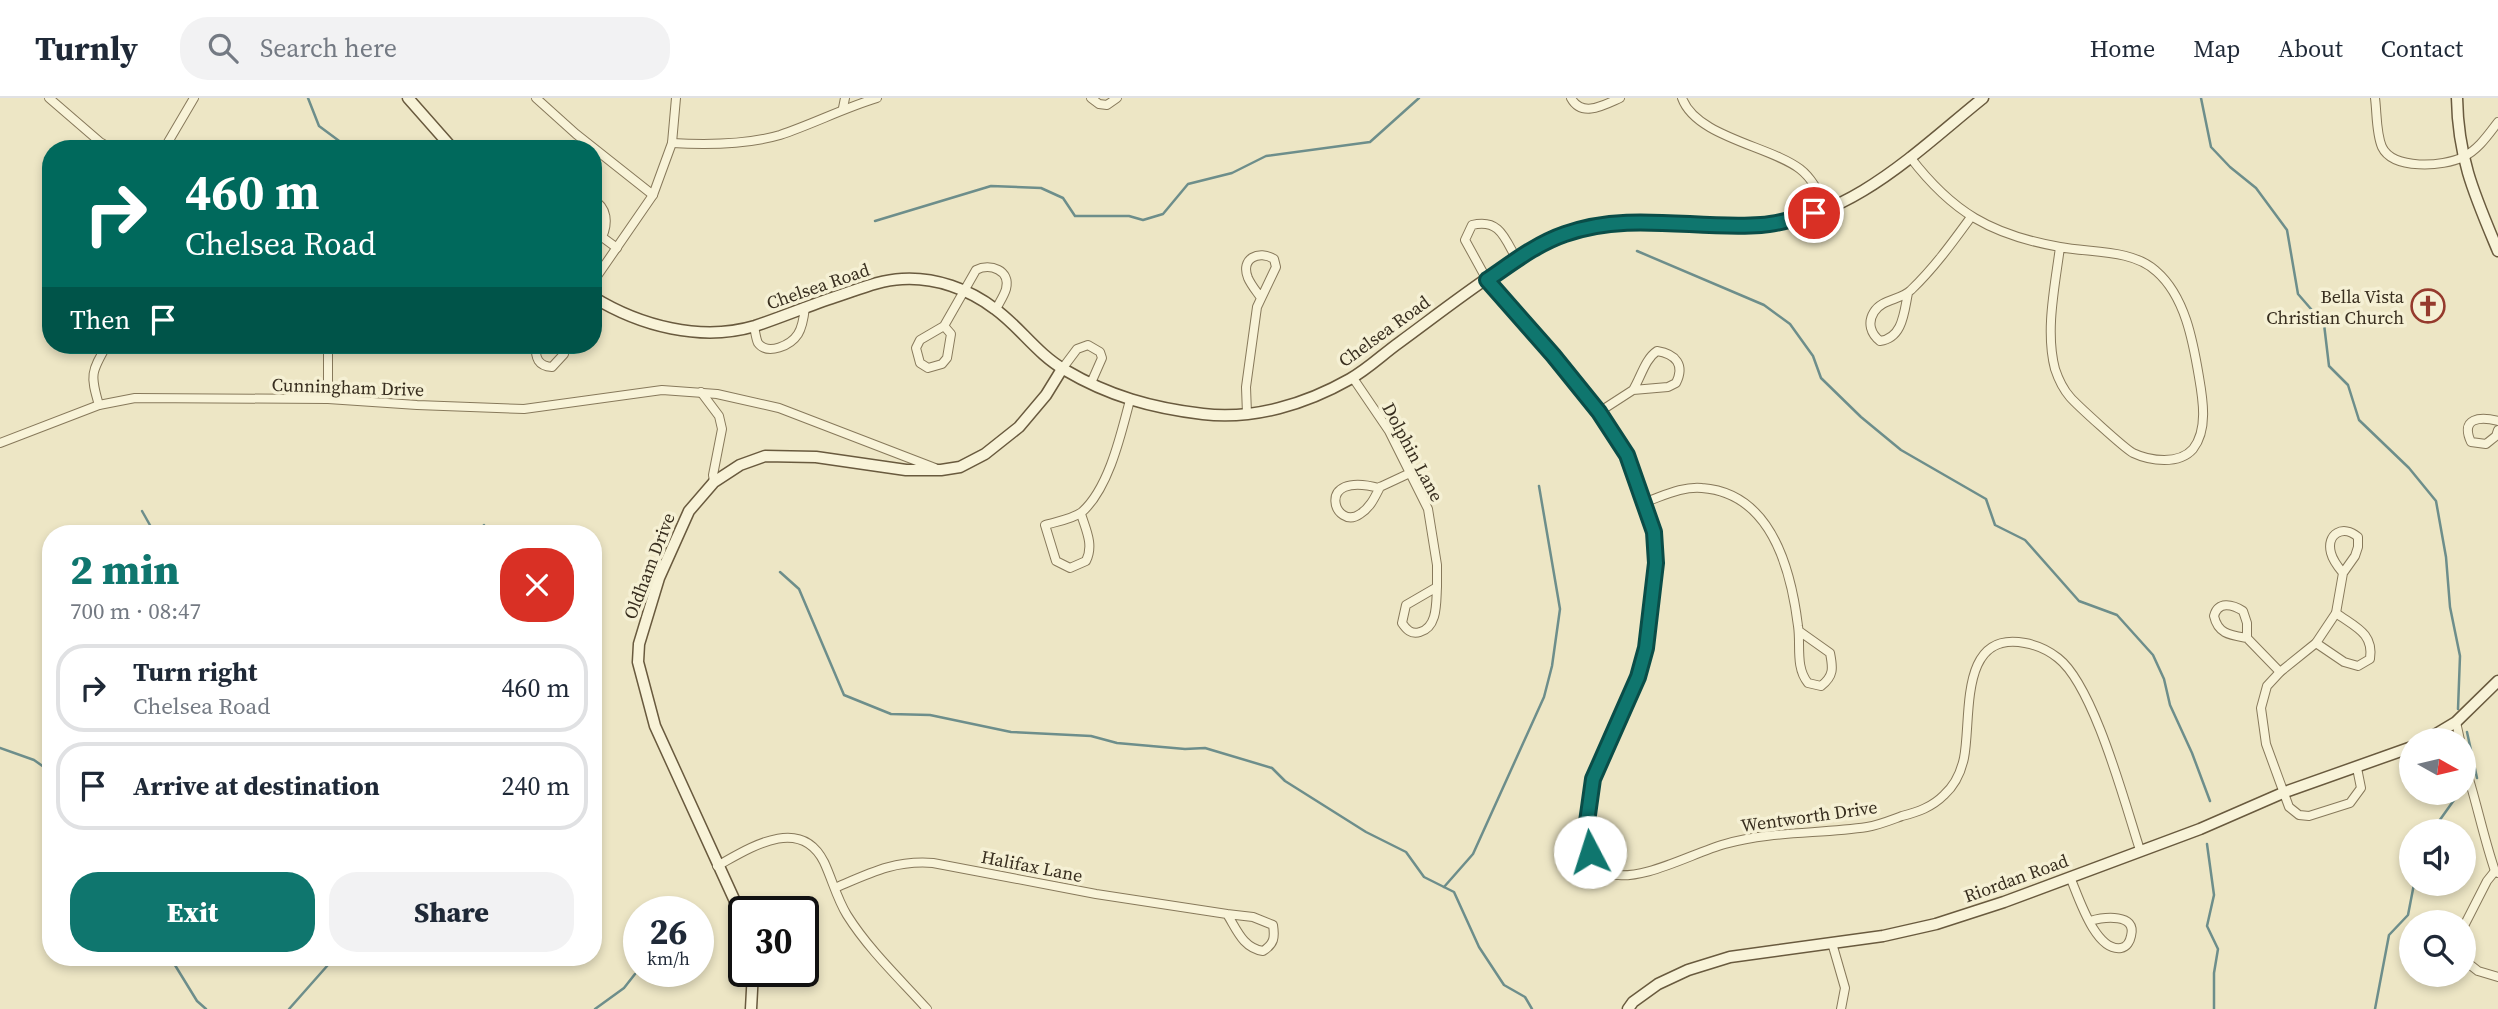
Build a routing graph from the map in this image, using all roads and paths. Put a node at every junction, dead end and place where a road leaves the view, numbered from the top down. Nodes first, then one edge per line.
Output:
1 (49, 98) edge
2 (194, 98) edge
3 (408, 98) edge
4 (537, 98) edge
5 (676, 98) edge
6 (845, 98) edge
7 (877, 98) edge
8 (1091, 98) edge
9 (1117, 98) edge
10 (1570, 98) edge
11 (1619, 98) edge
12 (1682, 98) edge
13 (1983, 98) edge
14 (2375, 98) edge
15 (2457, 98) edge
16 (843, 108) junction
17 (2498, 122) edge
18 (98, 140) edge
19 (169, 140) edge
20 (445, 140) edge
21 (584, 140) edge
22 (672, 143) junction
23 (602, 155) edge
24 (1910, 157) junction
25 (2462, 158) junction
26 (653, 195) junction
27 (602, 207) edge
28 (1827, 209) junction
29 (1971, 218) junction
30 (2494, 230) edge
31 (602, 233) edge
32 (602, 239) edge
33 (2060, 247) junction
34 (617, 248) junction
35 (2498, 251) edge
36 (1517, 260) junction
37 (602, 269) edge
38 (1487, 280) junction
39 (963, 291) junction
40 (1908, 293) junction
41 (1261, 298) junction
42 (602, 302) edge
43 (805, 307) junction
44 (996, 309) junction
45 (754, 326) junction
46 (944, 326) junction
47 (102, 354) edge
48 (328, 354) edge
49 (535, 354) edge
50 (564, 354) edge
51 (1062, 369) junction
52 (1353, 378) junction
53 (1091, 383) junction
54 (1633, 390) junction
55 (701, 392) junction
56 (328, 399) junction
57 (1130, 400) junction
58 (99, 405) junction
59 (1599, 412) junction
60 (1247, 414) junction
61 (2498, 421) edge
62 (2498, 430) edge
63 (0, 443) edge
64 (941, 470) junction
65 (1410, 473) junction
66 (715, 482) junction
67 (1380, 487) junction
68 (1645, 502) junction
69 (1080, 514) junction
70 (2343, 573) junction
71 (1437, 587) junction
72 (2336, 613) junction
73 (1799, 631) junction
74 (2247, 638) junction
75 (2316, 643) junction
76 (2280, 672) junction
77 (2498, 681) edge
78 (2456, 722) junction
79 (2451, 728) edge
80 (2457, 728) edge
81 (2399, 752) edge
82 (2357, 768) junction
83 (2285, 792) junction
84 (2476, 801) edge
85 (2140, 850) junction
86 (717, 866) junction
87 (2496, 872) edge
88 (2070, 877) junction
89 (835, 888) junction
90 (732, 896) edge
91 (2472, 910) edge
92 (1227, 914) junction
93 (2090, 921) junction
94 (1832, 943) junction
95 (2476, 969) edge
96 (2498, 978) edge
97 (752, 987) edge
98 (751, 1009) edge
99 (927, 1009) edge
100 (1628, 1009) edge
101 (1841, 1009) edge

1 - 18 street
2 - 19 street
3 - 20 street
4 - 21 street
5 - 22 street
6 - 16 street
7 - 16 street
8 - 9 street
10 - 11 street
12 - 28 street
13 - 24 street, Chelsea Road
14 - 25 street
15 - 25 street
16 - 22 street
17 - 25 street
22 - 26 street
23 - 26 street
24 - 28 street, Chelsea Road
24 - 29 street
25 - 30 street
26 - 34 street
27 - 31 street
28 - 36 street, Chelsea Road
29 - 33 street
29 - 40 street
30 - 35 street
32 - 34 street
33 - 33 street
34 - 37 street
36 - 38 street, Chelsea Road
36 - 38 street, Wentworth Drive
38 - 52 street, Chelsea Road
38 - 59 street, Wentworth Drive
39 - 43 street, Chelsea Road
39 - 44 street, Chelsea Road
39 - 44 street
39 - 46 street
40 - 40 street
41 - 41 street
41 - 60 street
42 - 45 street, Chelsea Road
43 - 45 street, Chelsea Road
43 - 45 street
44 - 51 street, Chelsea Road
46 - 46 street
47 - 58 street
48 - 56 street
49 - 50 street
51 - 53 street, Chelsea Road
51 - 53 street
51 - 64 street, Oldham Drive
52 - 60 street, Chelsea Road
52 - 65 street, Dolphin Lane
53 - 57 street, Chelsea Road
54 - 54 street
54 - 59 street
55 - 56 street, Cunningham Drive
55 - 64 street, Cunningham Drive
55 - 66 street
56 - 58 street, Cunningham Drive
57 - 60 street, Chelsea Road
57 - 69 street
58 - 63 street, Cunningham Drive
59 - 68 street, Wentworth Drive
61 - 62 street
64 - 66 street, Oldham Drive
65 - 67 street
65 - 71 street, Dolphin Lane
66 - 86 street, Oldham Drive
67 - 67 street
68 - 73 street
68 - 85 street, Wentworth Drive
69 - 69 street
70 - 70 street
70 - 72 street
71 - 71 street, Dolphin Lane
72 - 75 street
72 - 75 street
73 - 73 street
74 - 74 street
74 - 76 street
75 - 76 street
76 - 83 street
77 - 78 street
78 - 79 street
78 - 80 street
81 - 82 street, Riordan Road
82 - 83 street, Riordan Road
82 - 83 street
83 - 85 street, Riordan Road
84 - 87 street
85 - 88 street, Riordan Road
86 - 89 street
86 - 90 street, Oldham Drive
87 - 91 street
88 - 93 street
88 - 94 street, Riordan Road
89 - 92 street, Halifax Lane
89 - 99 street
92 - 92 street, Halifax Lane
93 - 93 street
94 - 100 street, Riordan Road
94 - 101 street
95 - 96 street
97 - 98 street

